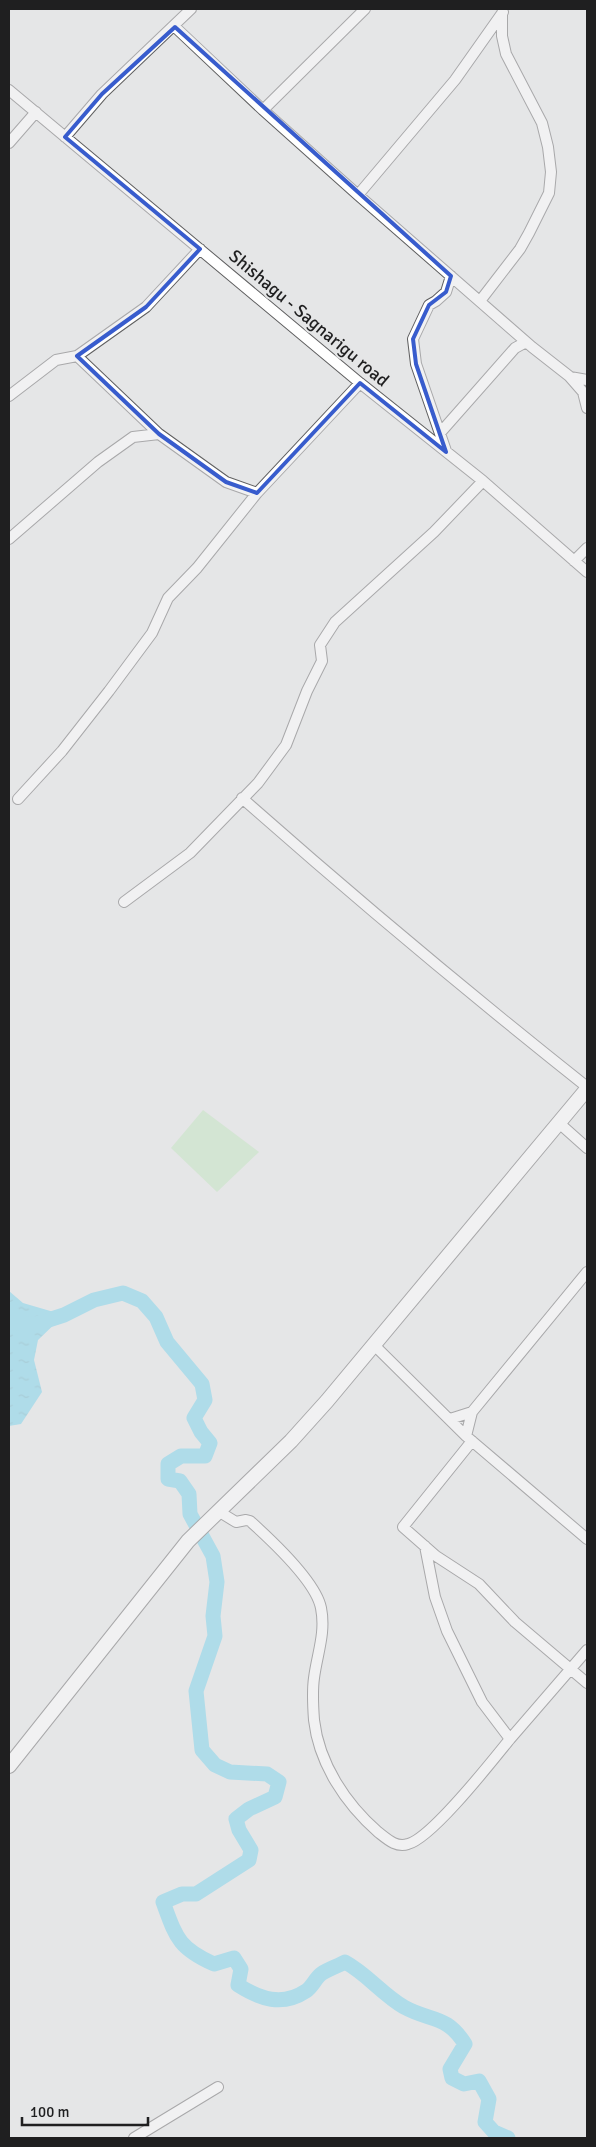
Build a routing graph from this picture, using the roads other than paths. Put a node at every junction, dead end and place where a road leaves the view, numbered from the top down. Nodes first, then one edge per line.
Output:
1 (191, 9) edge
2 (364, 9) edge
3 (504, 11) edge
4 (175, 26) junction
5 (9, 90) edge
6 (264, 110) junction
7 (36, 112) junction
8 (65, 136) junction
9 (9, 143) edge
10 (358, 195) junction
11 (200, 249) junction
12 (451, 276) junction
13 (480, 301) junction
14 (526, 342) junction
15 (77, 356) junction
16 (569, 376) junction
17 (587, 380) edge
18 (360, 383) junction
19 (9, 396) edge
20 (587, 408) edge
21 (440, 433) junction
22 (159, 434) junction
23 (446, 452) junction
24 (483, 482) junction
25 (256, 493) junction
26 (9, 539) edge
27 (587, 548) edge
28 (574, 561) junction
29 (587, 572) edge
30 (242, 798) junction
31 (18, 799) dead end
32 (124, 902) dead end
33 (587, 1088) edge
34 (559, 1123) junction
35 (587, 1148) edge
36 (587, 1272) edge
37 (373, 1344) junction
38 (472, 1412) junction
39 (450, 1419) junction
40 (469, 1439) junction
41 (218, 1511) junction
42 (587, 1539) edge
43 (425, 1546) junction
44 (587, 1650) edge
45 (572, 1669) junction
46 (587, 1683) edge
47 (510, 1739) junction
48 (9, 1766) edge
49 (218, 2087) dead end
50 (137, 2138) edge

1 - 4 street
2 - 6 street
3 - 10 street
3 - 13 street
4 - 6 street
4 - 8 street
5 - 7 street, Shishagu - Sagnarigu road
6 - 10 street
7 - 8 street, Shishagu - Sagnarigu road
7 - 9 street
8 - 11 street, Shishagu - Sagnarigu road
10 - 12 street
11 - 15 street
11 - 18 street, Shishagu - Sagnarigu road
12 - 13 street
12 - 21 street
13 - 14 street
14 - 16 street
14 - 21 street
15 - 19 street
15 - 22 street
16 - 17 street
16 - 20 street
18 - 23 street, Shishagu - Sagnarigu road
18 - 25 street
21 - 23 street
22 - 25 street
22 - 26 street
23 - 24 street, Shishagu - Sagnarigu road
24 - 28 street, Shishagu - Sagnarigu road
24 - 30 street
25 - 31 street
27 - 28 street
28 - 29 street, Shishagu - Sagnarigu road
30 - 32 street
30 - 33 street
33 - 34 main road
34 - 35 street
34 - 37 main road
36 - 38 street
37 - 39 street
37 - 41 main road
38 - 39 street
38 - 40 street
39 - 40 street
40 - 42 street
40 - 43 street
41 - 47 street
41 - 48 main road
43 - 45 street
43 - 47 street
44 - 45 street
45 - 46 street
45 - 47 street
49 - 50 street

